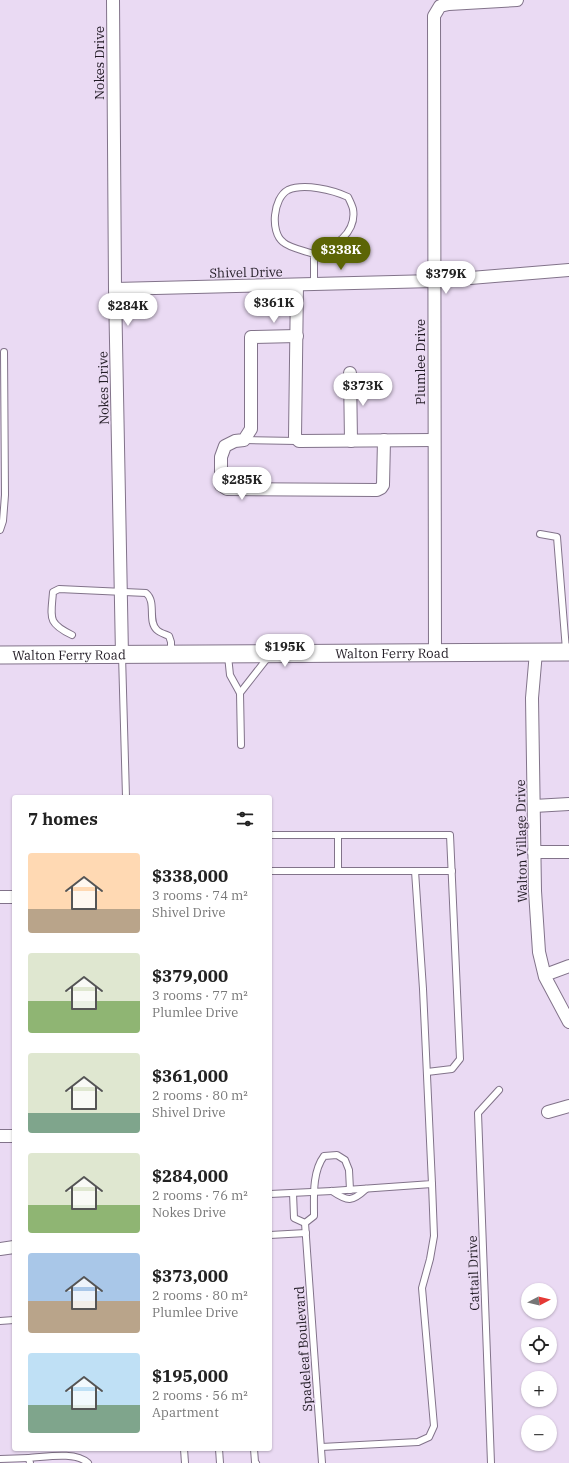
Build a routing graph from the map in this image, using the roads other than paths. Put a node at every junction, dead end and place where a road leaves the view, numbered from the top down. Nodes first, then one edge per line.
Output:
1 (112, 0) edge
2 (518, 0) edge
3 (314, 254) junction
4 (569, 270) edge
5 (434, 281) junction
6 (298, 284) junction
7 (314, 284) junction
8 (115, 289) junction
9 (297, 336) junction
10 (4, 352) dead end
11 (350, 373) dead end
12 (244, 440) junction
13 (384, 440) junction
14 (434, 440) junction
15 (299, 441) junction
16 (351, 441) junction
17 (0, 530) edge
18 (540, 534) dead end
19 (121, 591) junction
20 (72, 635) dead end
21 (536, 652) junction
22 (568, 652) edge
23 (435, 653) junction
24 (122, 654) junction
25 (227, 654) junction
26 (270, 654) junction
27 (0, 655) edge
28 (170, 655) junction
29 (240, 693) junction
30 (241, 745) dead end
31 (126, 795) edge
32 (569, 804) edge
33 (534, 806) junction
34 (272, 835) edge
35 (338, 835) junction
36 (534, 852) junction
37 (569, 852) edge
38 (272, 871) edge
39 (338, 871) junction
40 (415, 871) junction
41 (452, 871) junction
42 (0, 897) edge
43 (12, 897) edge
44 (569, 966) edge
45 (545, 975) junction
46 (569, 1022) edge
47 (427, 1072) junction
48 (499, 1090) dead end
49 (569, 1106) edge
50 (548, 1112) dead end
51 (0, 1136) edge
52 (12, 1136) edge
53 (432, 1184) junction
54 (366, 1189) junction
55 (350, 1190) junction
56 (332, 1191) junction
57 (314, 1192) junction
58 (293, 1193) junction
59 (272, 1194) edge
60 (305, 1223) junction
61 (306, 1233) junction
62 (272, 1235) edge
63 (12, 1247) edge
64 (0, 1249) edge
65 (12, 1320) edge
66 (0, 1321) edge
67 (322, 1447) junction
68 (184, 1451) edge
69 (219, 1451) edge
70 (254, 1451) edge
71 (59, 1452) edge
72 (0, 1459) edge
73 (30, 1461) edge
74 (88, 1463) edge
75 (185, 1463) edge
76 (220, 1463) edge
77 (256, 1463) edge
78 (322, 1463) edge
79 (491, 1463) edge

1 - 8 street, Nokes Drive
2 - 5 street, Plumlee Drive
3 - 3 lane
3 - 7 lane
4 - 5 street, Shivel Drive
5 - 7 street, Shivel Drive
5 - 14 street, Plumlee Drive
6 - 7 street, Shivel Drive
6 - 8 street, Shivel Drive
6 - 9 street
8 - 19 street, Nokes Drive
9 - 12 street
9 - 15 street
10 - 17 lane
11 - 16 street
12 - 13 street
12 - 15 lane
13 - 14 street
13 - 16 street
14 - 23 street, Plumlee Drive
15 - 16 street
18 - 22 lane
19 - 20 lane
19 - 24 street, Nokes Drive
19 - 28 lane
21 - 22 street, Walton Ferry Road
21 - 23 street, Walton Ferry Road
21 - 33 street, Walton Village Drive
23 - 26 street, Walton Ferry Road
24 - 27 street, Walton Ferry Road
24 - 28 street, Walton Ferry Road
24 - 31 lane
25 - 26 street, Walton Ferry Road
25 - 28 street, Walton Ferry Road
25 - 29 lane
26 - 29 lane
29 - 30 lane
32 - 33 street
33 - 36 street, Walton Village Drive
34 - 35 lane
35 - 39 lane
35 - 41 lane
36 - 37 street
36 - 45 street, Walton Village Drive
38 - 39 lane
39 - 40 lane
40 - 41 lane
40 - 47 lane
41 - 47 lane
42 - 43 street
44 - 45 street
45 - 46 street, Walton Village Drive
47 - 53 lane
48 - 79 lane, Cattail Drive
49 - 50 street
51 - 52 street
53 - 54 lane
53 - 67 lane
54 - 55 lane
54 - 56 lane
55 - 56 lane
55 - 57 lane
56 - 57 lane
57 - 58 lane
57 - 60 lane
58 - 59 lane
58 - 60 lane
60 - 61 lane, Spadeleaf Boulevard
61 - 62 lane
61 - 67 lane, Spadeleaf Boulevard
63 - 64 street
65 - 66 lane
67 - 78 lane, Spadeleaf Boulevard
68 - 75 lane
69 - 76 lane
70 - 77 lane
71 - 73 lane
71 - 74 lane
72 - 73 lane

